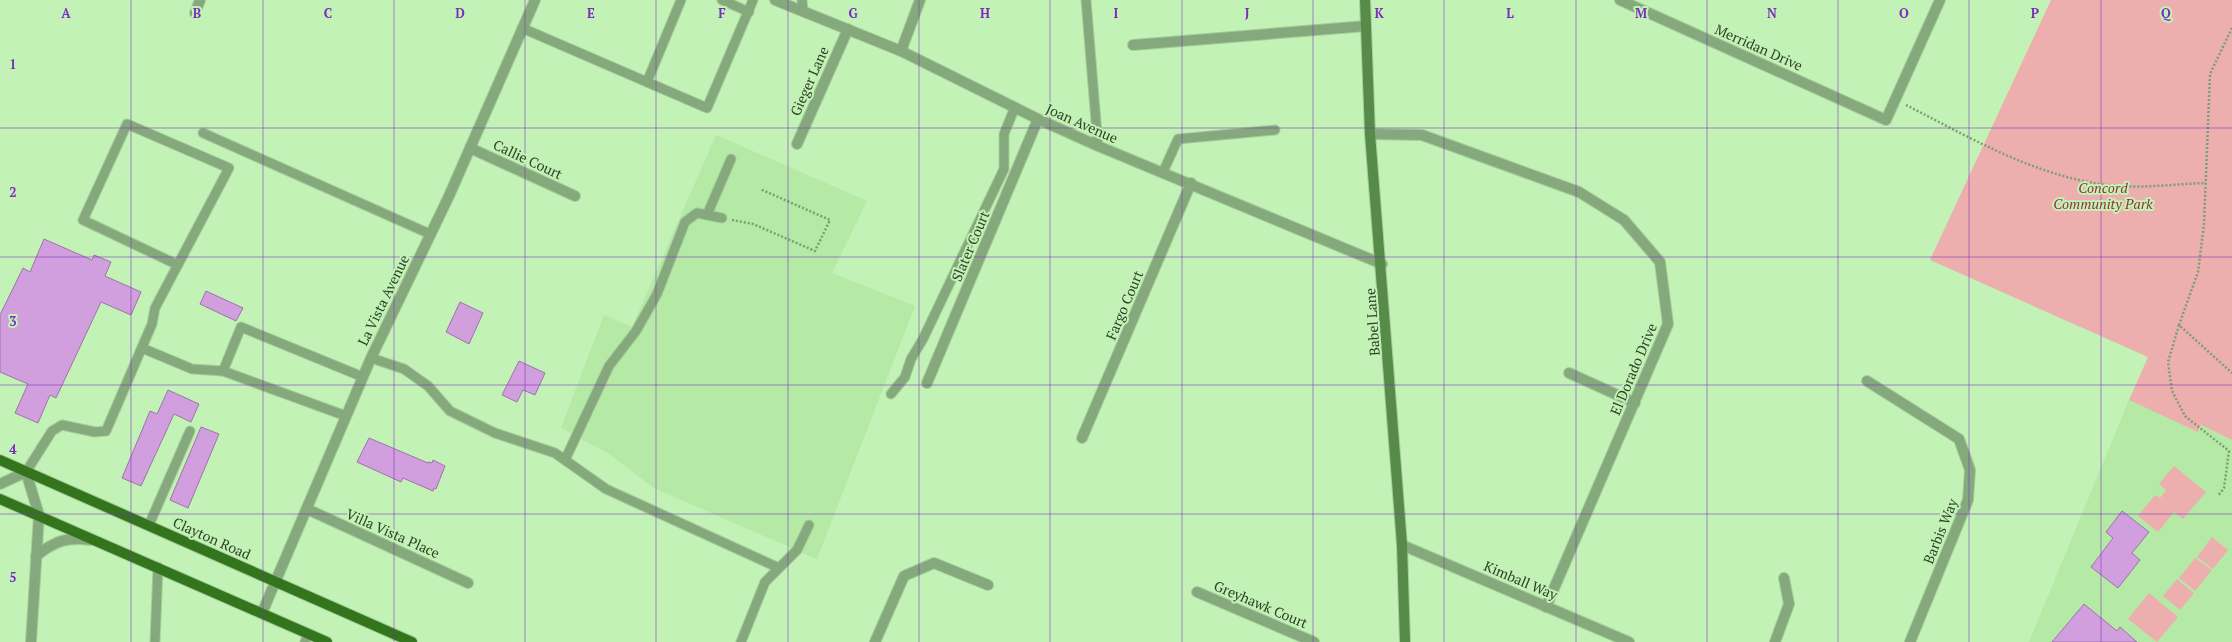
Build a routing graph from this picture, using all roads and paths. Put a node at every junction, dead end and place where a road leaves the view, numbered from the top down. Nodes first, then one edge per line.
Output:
1 (200, 0) edge
2 (535, 0) edge
3 (681, 0) edge
4 (722, 0) edge
5 (753, 0) edge
6 (775, 0) edge
7 (802, 0) edge
8 (920, 0) edge
9 (1086, 0) edge
10 (1365, 0) edge
11 (1620, 0) edge
12 (1940, 0) edge
13 (803, 11) junction
14 (749, 12) junction
15 (195, 13) dead end
16 (1366, 26) junction
17 (522, 28) junction
18 (2232, 28) edge
19 (848, 29) junction
20 (1133, 45) dead end
21 (901, 51) junction
22 (647, 82) junction
23 (1896, 100) junction
24 (1015, 107) junction
25 (1038, 119) junction
26 (1275, 130) dead end
27 (203, 132) dead end
28 (1370, 134) junction
29 (797, 144) dead end
30 (1098, 146) junction
31 (470, 148) junction
32 (731, 159) dead end
33 (1163, 172) junction
34 (1191, 183) junction
35 (2206, 183) junction
36 (760, 189) dead end
37 (575, 196) dead end
38 (707, 215) junction
39 (722, 218) joint
40 (430, 234) junction
41 (1382, 264) junction
42 (178, 266) junction
43 (2179, 325) junction
44 (142, 348) junction
45 (371, 358) junction
46 (223, 371) junction
47 (1569, 373) dead end
48 (2232, 373) edge
49 (363, 377) junction
50 (1867, 381) dead end
51 (927, 383) dead end
52 (891, 394) dead end
53 (1635, 403) junction
54 (346, 416) junction
55 (190, 431) dead end
56 (1082, 438) dead end
57 (0, 460) edge
58 (565, 460) junction
59 (26, 472) junction
60 (0, 484) edge
61 (2218, 496) dead end
62 (0, 499) edge
63 (307, 509) junction
64 (39, 515) junction
65 (149, 525) junction
66 (809, 525) dead end
67 (96, 540) junction
68 (1402, 545) junction
69 (36, 556) junction
70 (158, 567) junction
71 (779, 568) junction
72 (1784, 578) dead end
73 (277, 581) junction
74 (468, 583) dead end
75 (988, 585) dead end
76 (1197, 592) dead end
77 (1546, 607) junction
78 (262, 613) junction
79 (306, 638) edge
80 (31, 642) edge
81 (155, 642) edge
82 (327, 642) edge
83 (412, 642) edge
84 (740, 642) edge
85 (875, 642) edge
86 (1314, 642) edge
87 (1405, 642) edge
88 (1629, 642) edge
89 (1775, 642) edge
90 (1910, 642) edge

1 - 15 street
2 - 17 street, La Vista Avenue
3 - 22 lane
4 - 14 lane
5 - 14 lane
6 - 13 street, Joan Avenue
7 - 13 lane
8 - 21 street
9 - 30 lane
10 - 16 street, Babel Lane
11 - 23 street, Merridan Drive
12 - 23 street
13 - 19 street, Joan Avenue
14 - 22 lane
16 - 20 street
16 - 28 street, Babel Lane
17 - 22 lane
17 - 31 street, La Vista Avenue
18 - 35 path
19 - 21 street, Joan Avenue
19 - 29 street, Gieger Lane
21 - 24 street, Joan Avenue
23 - 35 path
24 - 25 street, Joan Avenue
24 - 52 lane
25 - 30 street, Joan Avenue
25 - 51 street, Slater Court
26 - 33 lane
27 - 40 lane
28 - 41 street, Babel Lane
28 - 53 street, El Dorado Drive
30 - 33 street, Joan Avenue
31 - 37 street, Callie Court
31 - 40 street, La Vista Avenue
32 - 38 lane
33 - 34 street, Joan Avenue
34 - 41 street, Joan Avenue
34 - 56 street, Fargo Court
35 - 43 path
36 - 39 path
38 - 39 lane
38 - 58 lane
40 - 45 street, La Vista Avenue
41 - 68 street, Babel Lane
42 - 42 lane
42 - 44 lane
43 - 48 path
43 - 61 path
44 - 46 lane
44 - 59 lane
45 - 49 street, La Vista Avenue
45 - 58 lane
46 - 49 lane
46 - 54 lane
47 - 53 street
49 - 54 street, La Vista Avenue
50 - 90 street, Barbis Way
53 - 77 street, El Dorado Drive
54 - 63 street, La Vista Avenue
55 - 65 lane
57 - 59 main road, Clayton Road
58 - 71 lane
59 - 60 street
59 - 64 street
59 - 65 main road, Clayton Road
62 - 64 main road
63 - 73 street, La Vista Avenue
63 - 74 street, Villa Vista Place
64 - 67 main road
64 - 69 street
65 - 73 main road, Clayton Road
66 - 71 lane
67 - 69 street
67 - 70 main road
68 - 77 street, Kimball Way
68 - 87 street, Babel Lane
69 - 80 street
70 - 78 main road
70 - 81 lane
71 - 84 lane
72 - 89 street
73 - 78 street, La Vista Avenue
73 - 83 main road, Clayton Road
75 - 85 street
76 - 86 street, Greyhawk Court
77 - 88 street, Kimball Way
78 - 79 main road
79 - 82 main road

